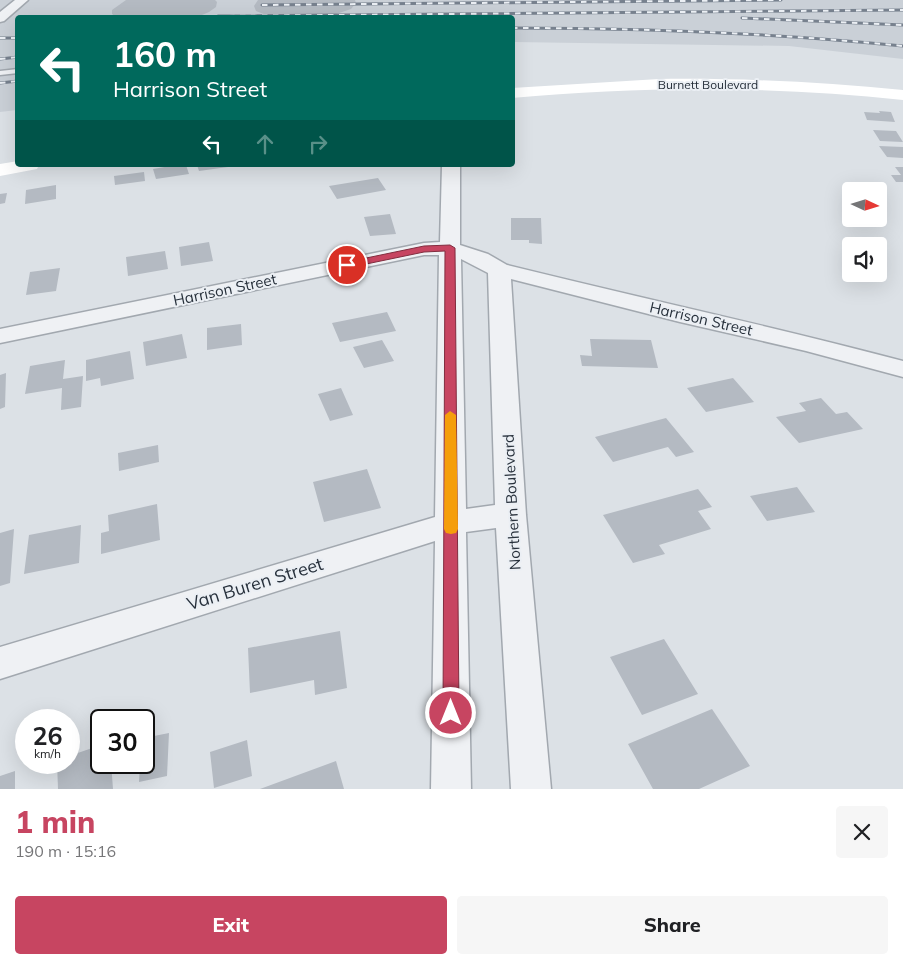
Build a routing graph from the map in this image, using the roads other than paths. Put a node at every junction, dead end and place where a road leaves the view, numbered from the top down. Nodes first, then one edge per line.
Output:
1 (22, 0) edge
2 (0, 18) edge
3 (15, 71) edge
4 (0, 73) edge
5 (515, 93) edge
6 (903, 95) edge
7 (18, 167) edge
8 (450, 167) edge
9 (0, 170) edge
10 (450, 248) junction
11 (499, 270) junction
12 (0, 336) edge
13 (903, 369) edge
14 (511, 514) junction
15 (451, 524) junction
16 (0, 663) edge
17 (451, 789) edge
18 (531, 789) edge

1 - 2 street
3 - 4 lane
5 - 6 main road, Burnett Boulevard
7 - 9 main road
8 - 10 street
10 - 11 street
10 - 12 street, Harrison Street
10 - 15 street
11 - 13 street, Harrison Street
11 - 14 street, Northern Boulevard
14 - 15 street, Van Buren Street
14 - 18 street, Northern Boulevard
15 - 16 street, Van Buren Street
15 - 17 street

